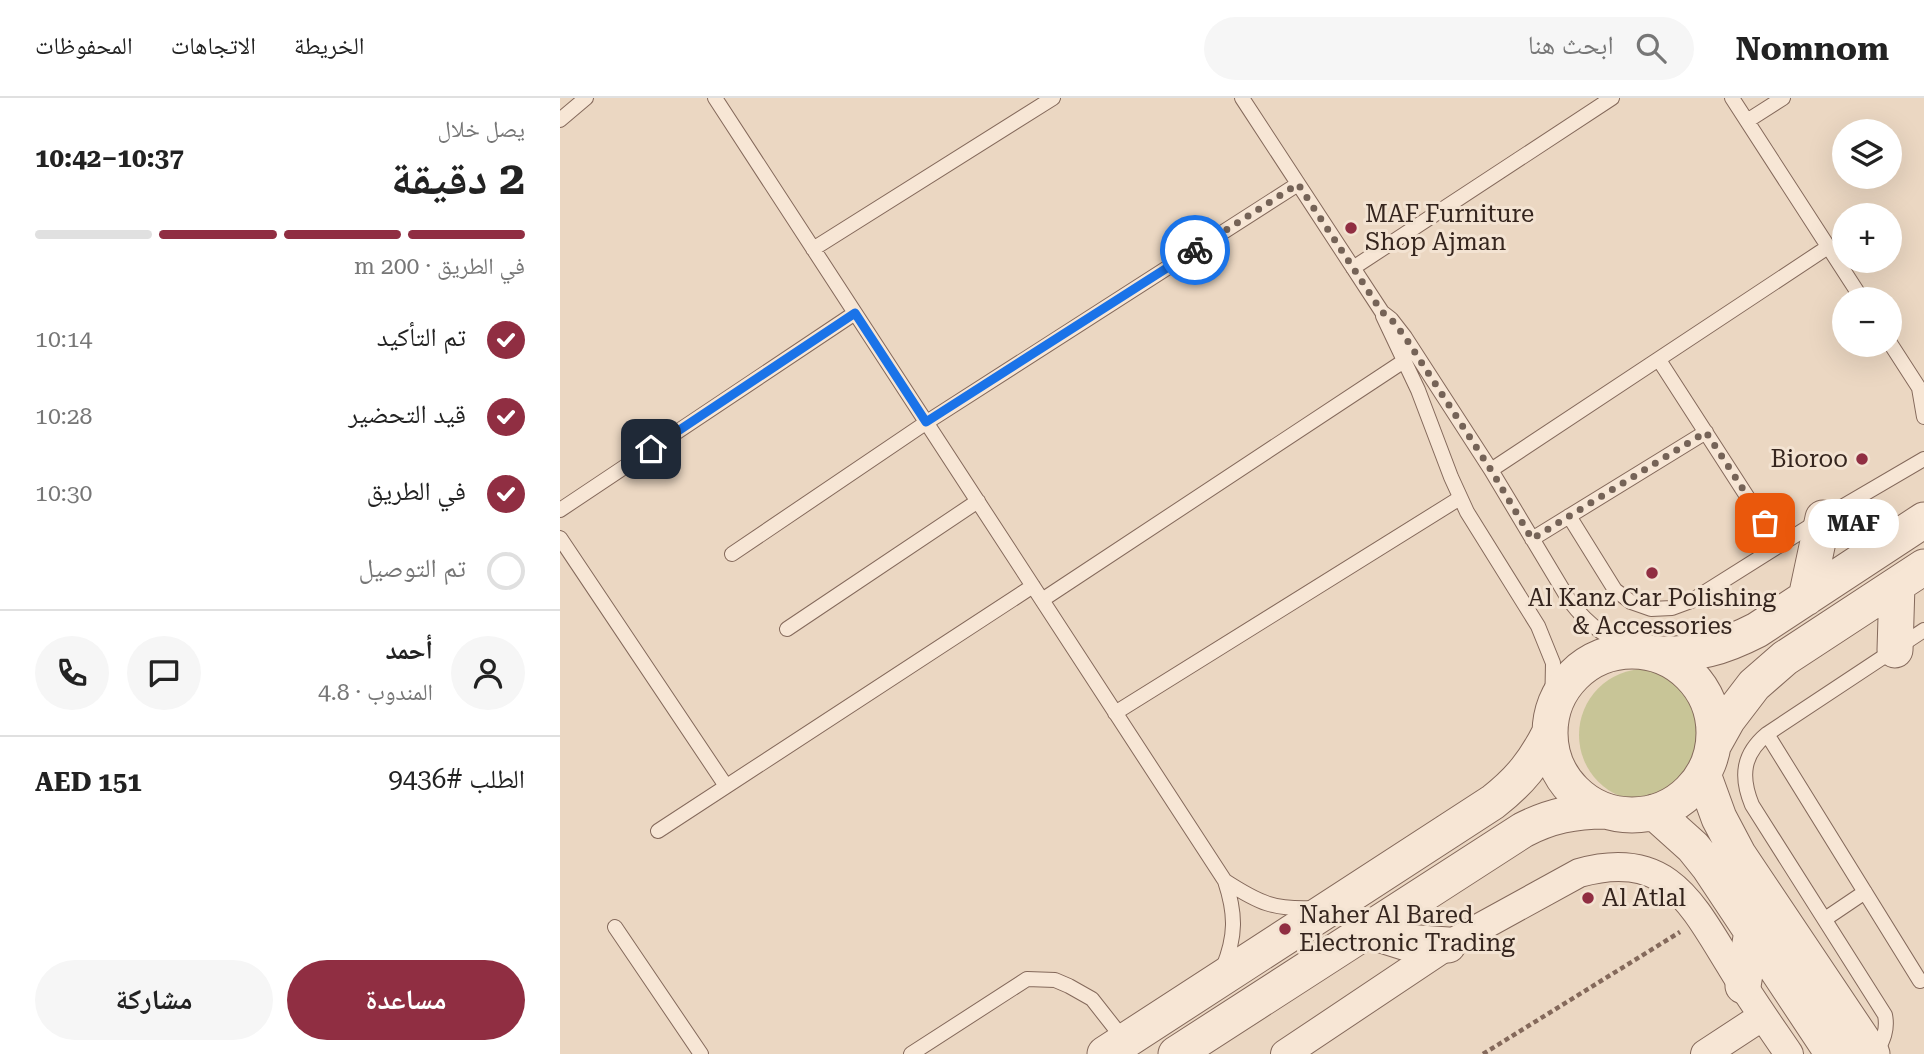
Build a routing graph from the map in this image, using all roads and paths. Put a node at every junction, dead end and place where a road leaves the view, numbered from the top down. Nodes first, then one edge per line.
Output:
1 (586, 98) edge
2 (715, 98) edge
3 (1054, 98) edge
4 (1242, 98) edge
5 (1612, 98) edge
6 (1732, 98) edge
7 (1783, 98) edge
8 (560, 120) edge
9 (1747, 121) junction
10 (1298, 184) junction
11 (1828, 247) junction
12 (813, 248) junction
13 (1353, 268) junction
14 (1854, 287) edge
15 (1382, 312) junction
16 (855, 313) junction
17 (1899, 357) edge
18 (1659, 360) junction
19 (1404, 361) junction
20 (1921, 390) edge
21 (1924, 417) edge
22 (926, 422) junction
23 (1706, 432) junction
24 (1924, 459) edge
25 (1491, 470) junction
26 (1460, 498) junction
27 (978, 501) junction
28 (560, 510) edge
29 (1569, 516) junction
30 (1824, 518) junction
31 (1924, 520) edge
32 (560, 538) edge
33 (1532, 539) junction
34 (1779, 546) junction
35 (732, 554) dead end
36 (1910, 576) edge
37 (1033, 586) junction
38 (1806, 598) junction
39 (1042, 600) junction
40 (787, 629) dead end
41 (1924, 631) edge
42 (1895, 650) junction
43 (1649, 652) junction
44 (1115, 713) junction
45 (1551, 724) junction
46 (1767, 734) junction
47 (1708, 759) junction
48 (726, 786) junction
49 (1605, 811) junction
50 (1654, 812) junction
51 (658, 831) dead end
52 (1225, 881) junction
53 (1865, 892) junction
54 (1330, 908) junction
55 (1701, 919) junction
56 (1825, 919) junction
57 (615, 928) dead end
58 (1366, 930) junction
59 (1752, 931) junction
60 (1448, 945) junction
61 (1218, 979) junction
62 (1920, 981) dead end
63 (1743, 986) junction
64 (1763, 1016) junction
65 (1222, 1038) edge
66 (1115, 1047) edge
67 (701, 1054) edge
68 (911, 1054) edge
69 (1176, 1054) edge
70 (1285, 1054) edge
71 (1483, 1054) edge
72 (1705, 1054) edge
73 (1789, 1054) edge
74 (1833, 1054) edge
75 (1874, 1054) edge

1 - 8 lane
2 - 12 lane
3 - 12 lane
4 - 10 lane
5 - 13 lane
6 - 9 lane
7 - 9 lane
9 - 11 lane
10 - 13 lane
10 - 22 lane
11 - 14 lane
11 - 18 lane
12 - 16 lane
13 - 15 lane
15 - 19 lane
15 - 25 lane
16 - 22 lane
16 - 28 lane
17 - 20 lane
18 - 23 lane
18 - 25 lane
19 - 26 lane
19 - 39 lane
20 - 21 lane
22 - 27 lane
22 - 35 lane
23 - 29 lane
23 - 34 lane
24 - 30 lane
25 - 33 lane
26 - 44 lane
26 - 45 lane
27 - 37 lane
27 - 40 lane
29 - 33 lane
29 - 34 lane
30 - 34 lane
30 - 38 street
31 - 38 street
32 - 48 lane
33 - 43 lane
36 - 42 street
36 - 47 street
37 - 39 lane
37 - 48 lane
38 - 43 street
39 - 44 lane
41 - 42 lane
42 - 46 lane
43 - 45 street
43 - 47 street
44 - 52 lane
45 - 49 street
45 - 54 street
46 - 53 lane
46 - 56 lane
47 - 50 street
47 - 75 street
48 - 51 lane
49 - 50 street
49 - 58 street
50 - 59 street
52 - 54 lane
52 - 61 lane
53 - 56 lane
53 - 62 lane
54 - 61 street
55 - 60 street
55 - 63 street
55 - 71 path
56 - 75 lane
57 - 67 lane
58 - 60 street
58 - 65 street
59 - 63 street
59 - 74 street
60 - 70 street
61 - 66 street
63 - 64 street
64 - 72 street
64 - 73 street
65 - 69 street
66 - 68 lane

